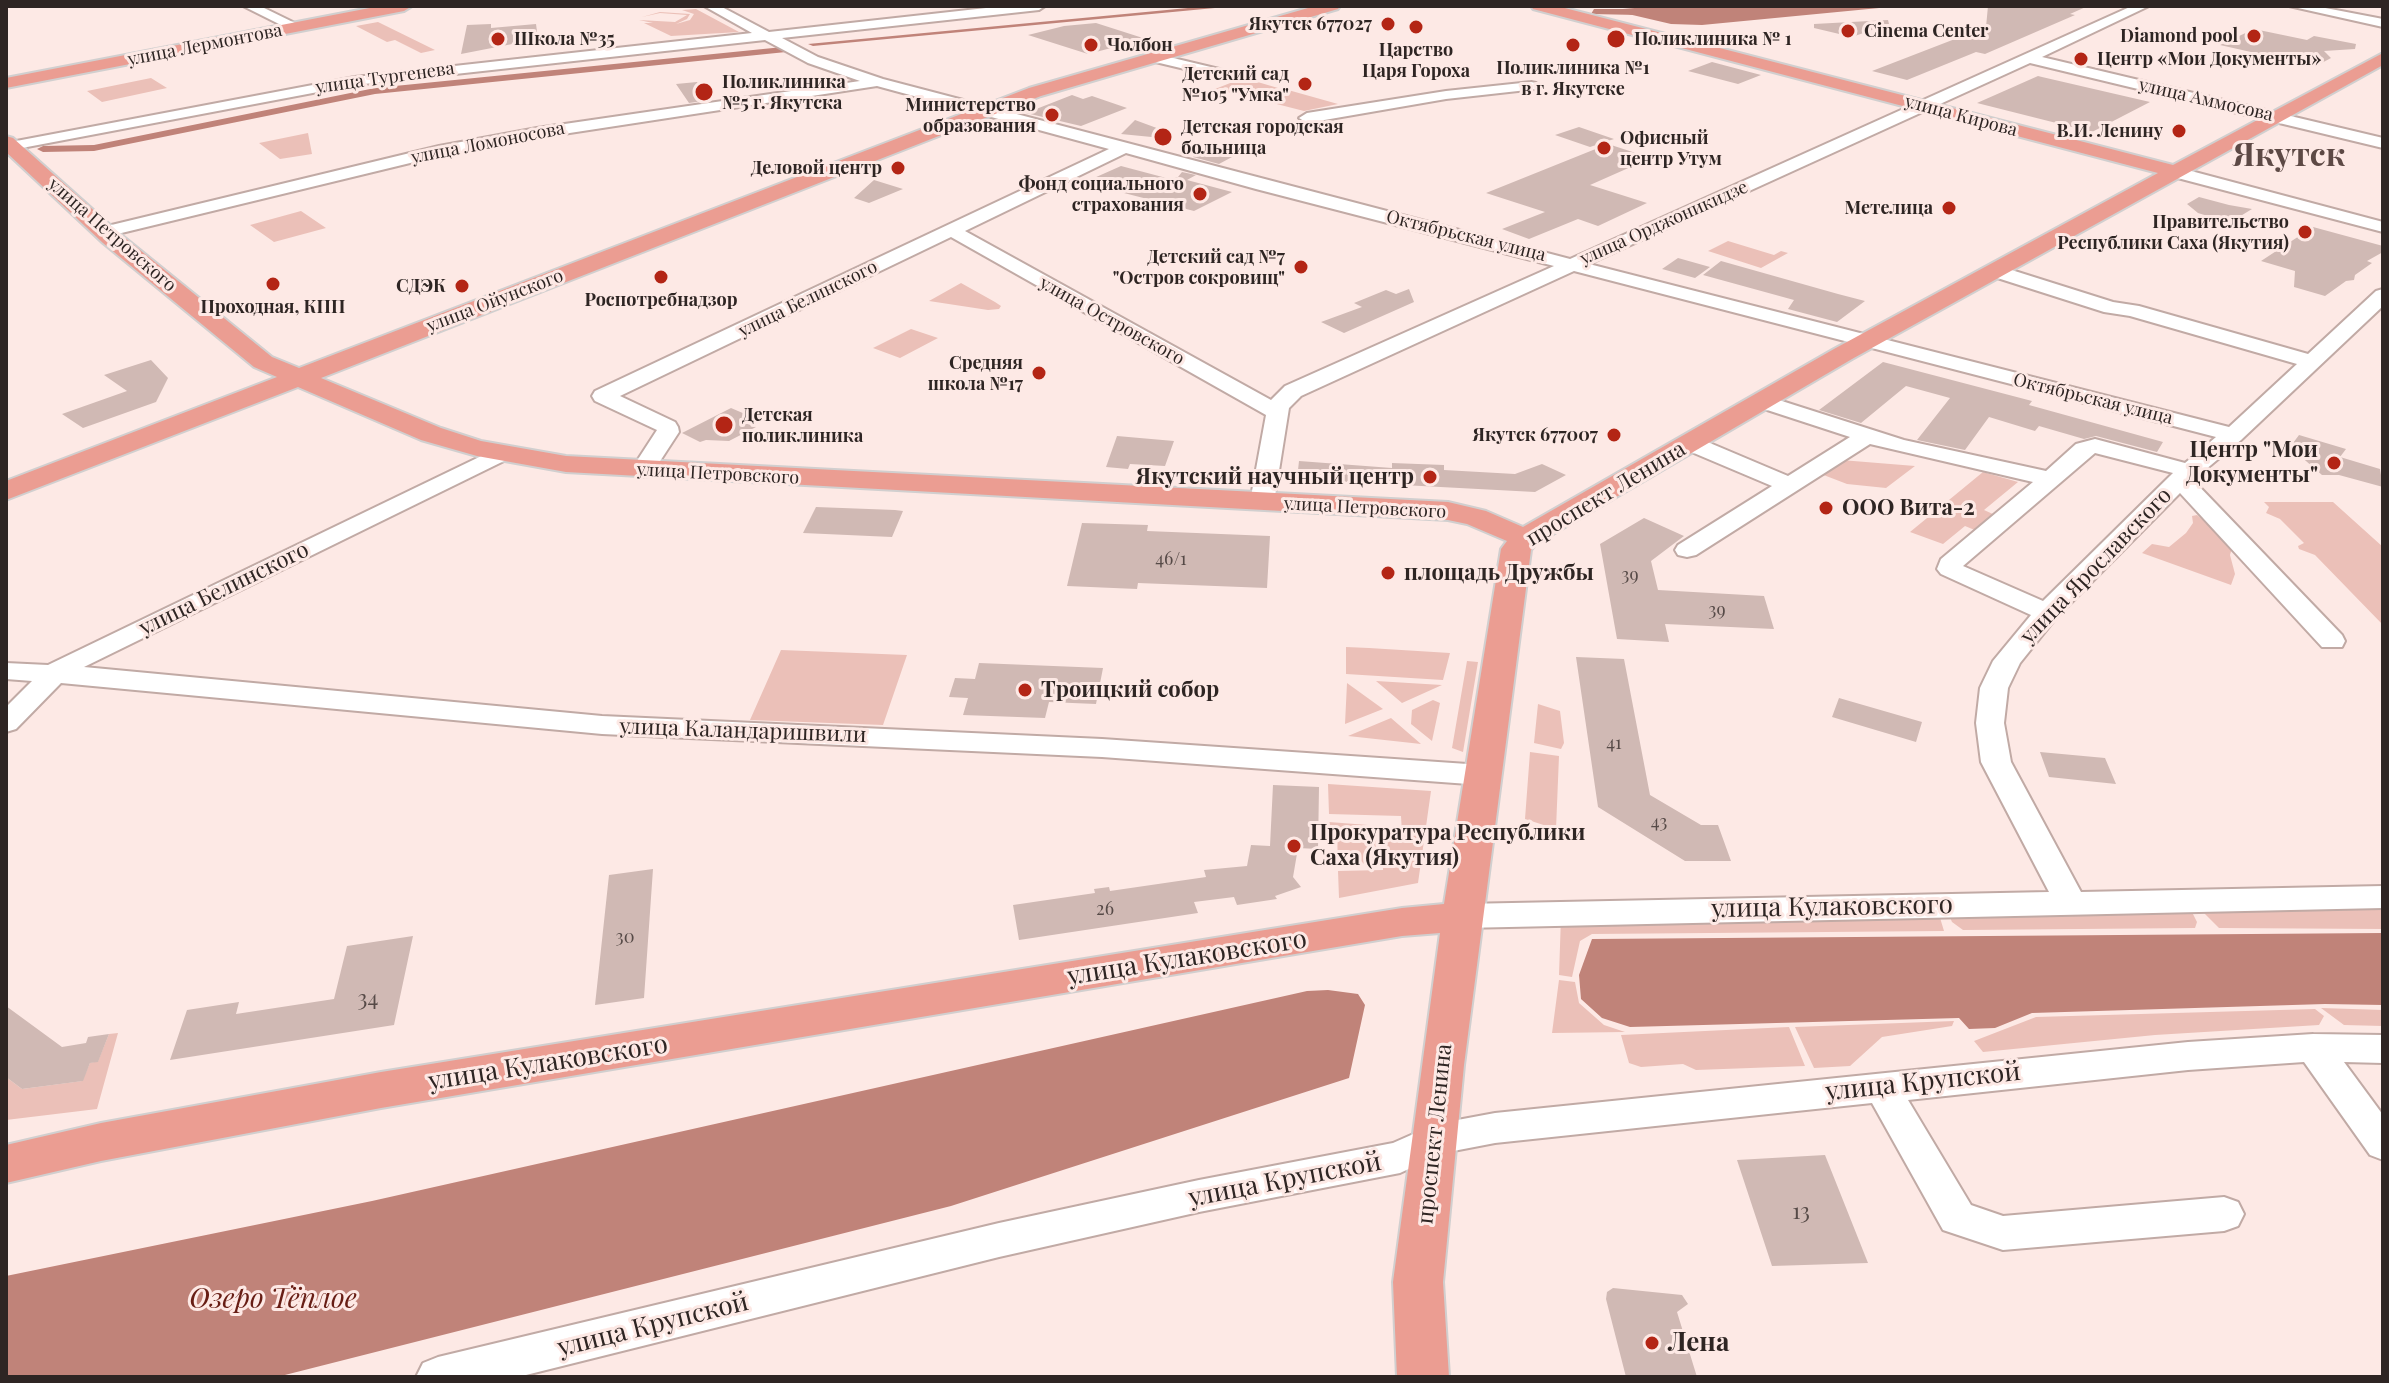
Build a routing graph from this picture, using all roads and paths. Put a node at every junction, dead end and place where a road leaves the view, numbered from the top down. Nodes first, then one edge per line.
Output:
1 (249, 6) edge
2 (404, 6) edge
3 (710, 6) edge
4 (1039, 6) edge
5 (1539, 6) edge
6 (2143, 6) edge
7 (2295, 6) edge
8 (1327, 8) edge
9 (2383, 23) edge
10 (296, 27) junction
11 (764, 35) junction
12 (1152, 57) junction
13 (2028, 58) junction
14 (2383, 58) edge
15 (1231, 76) dead end
16 (878, 82) junction
17 (6, 83) edge
18 (1531, 86) dead end
19 (1922, 106) junction
20 (983, 111) junction
21 (2275, 117) junction
22 (1307, 118) dead end
23 (2383, 143) edge
24 (8, 144) edge
25 (1124, 148) junction
26 (2176, 172) junction
27 (2383, 227) edge
28 (949, 229) junction
29 (105, 232) junction
30 (1573, 264) junction
31 (1995, 271) junction
32 (2383, 295) edge
33 (1866, 342) junction
34 (2312, 362) junction
35 (296, 378) junction
36 (1763, 401) junction
37 (1276, 412) junction
38 (2233, 435) junction
39 (1866, 437) junction
40 (1690, 443) junction
41 (500, 454) junction
42 (643, 470) junction
43 (2185, 475) junction
44 (2051, 479) junction
45 (1790, 485) junction
46 (6, 491) edge
47 (1262, 502) junction
48 (1525, 538) junction
49 (1687, 550) dead end
50 (2047, 612) junction
51 (2332, 641) dead end
52 (6, 671) edge
53 (55, 673) junction
54 (6, 723) edge
55 (1482, 775) junction
56 (2383, 897) edge
57 (2071, 903) junction
58 (1463, 916) junction
59 (2313, 1048) junction
60 (2383, 1049) edge
61 (1882, 1087) junction
62 (1436, 1139) junction
63 (2383, 1144) edge
64 (6, 1164) edge
65 (2224, 1214) dead end
66 (438, 1377) edge
67 (1423, 1377) edge

1 - 10 street
2 - 10 main road, улица Лермонтова
3 - 11 street, Октябрьская улица
4 - 11 street, улица Тургенева
5 - 19 main road, улица Кирова
6 - 13 street, улица Орджоникидзе
7 - 9 street
8 - 12 main road, улица Ойунского
10 - 17 main road, улица Лермонтова
11 - 16 street, Октябрьская улица
11 - 24 street, улица Тургенева
12 - 15 street
12 - 20 main road, улица Ойунского
13 - 19 street, улица Орджоникидзе
13 - 21 street, улица Аммосова
14 - 21 main road, проспект Ленина
16 - 20 street, Октябрьская улица
16 - 29 street, улица Ломоносова
18 - 22 street
19 - 26 main road, улица Кирова
19 - 30 street, улица Орджоникидзе
20 - 25 street, Октябрьская улица
20 - 35 main road, улица Ойунского
21 - 23 street, улица Аммосова
21 - 26 main road, проспект Ленина
24 - 29 main road, улица Петровского
25 - 28 street, улица Белинского
25 - 30 street, Октябрьская улица
26 - 27 street, улица Кирова
26 - 31 main road, проспект Ленина
28 - 37 street, улица Островского
28 - 42 street, улица Белинского
29 - 35 main road, улица Петровского
30 - 33 street, Октябрьская улица
30 - 37 street, улица Орджоникидзе
31 - 33 main road, проспект Ленина
31 - 34 street
32 - 34 street, улица Ярославского
33 - 36 main road, проспект Ленина
33 - 38 street, Октябрьская улица
34 - 38 street, улица Ярославского
35 - 41 main road, улица Петровского
35 - 46 main road, улица Ойунского
36 - 39 street
36 - 40 main road, проспект Ленина
37 - 47 street
38 - 43 street, улица Ярославского
39 - 44 street
39 - 45 street
40 - 45 street
40 - 48 main road, проспект Ленина
41 - 42 main road, улица Петровского
41 - 53 street, улица Белинского
42 - 47 main road, улица Петровского
43 - 44 street
43 - 50 street, улица Ярославского
43 - 51 street
44 - 50 street
45 - 49 street
47 - 48 main road, улица Петровского
48 - 55 main road, проспект Ленина
50 - 57 street, улица Ярославского
52 - 53 street, улица Каландаришвили
53 - 54 street, улица Белинского
53 - 55 street, улица Каландаришвили
55 - 58 main road, проспект Ленина
56 - 57 street, улица Кулаковского
57 - 58 street, улица Кулаковского
58 - 62 main road, проспект Ленина
58 - 64 main road, улица Кулаковского
59 - 60 street, улица Крупской
59 - 61 street, улица Крупской
59 - 63 street
61 - 62 street, улица Крупской
61 - 65 street
62 - 66 street, улица Крупской
62 - 67 main road, проспект Ленина

